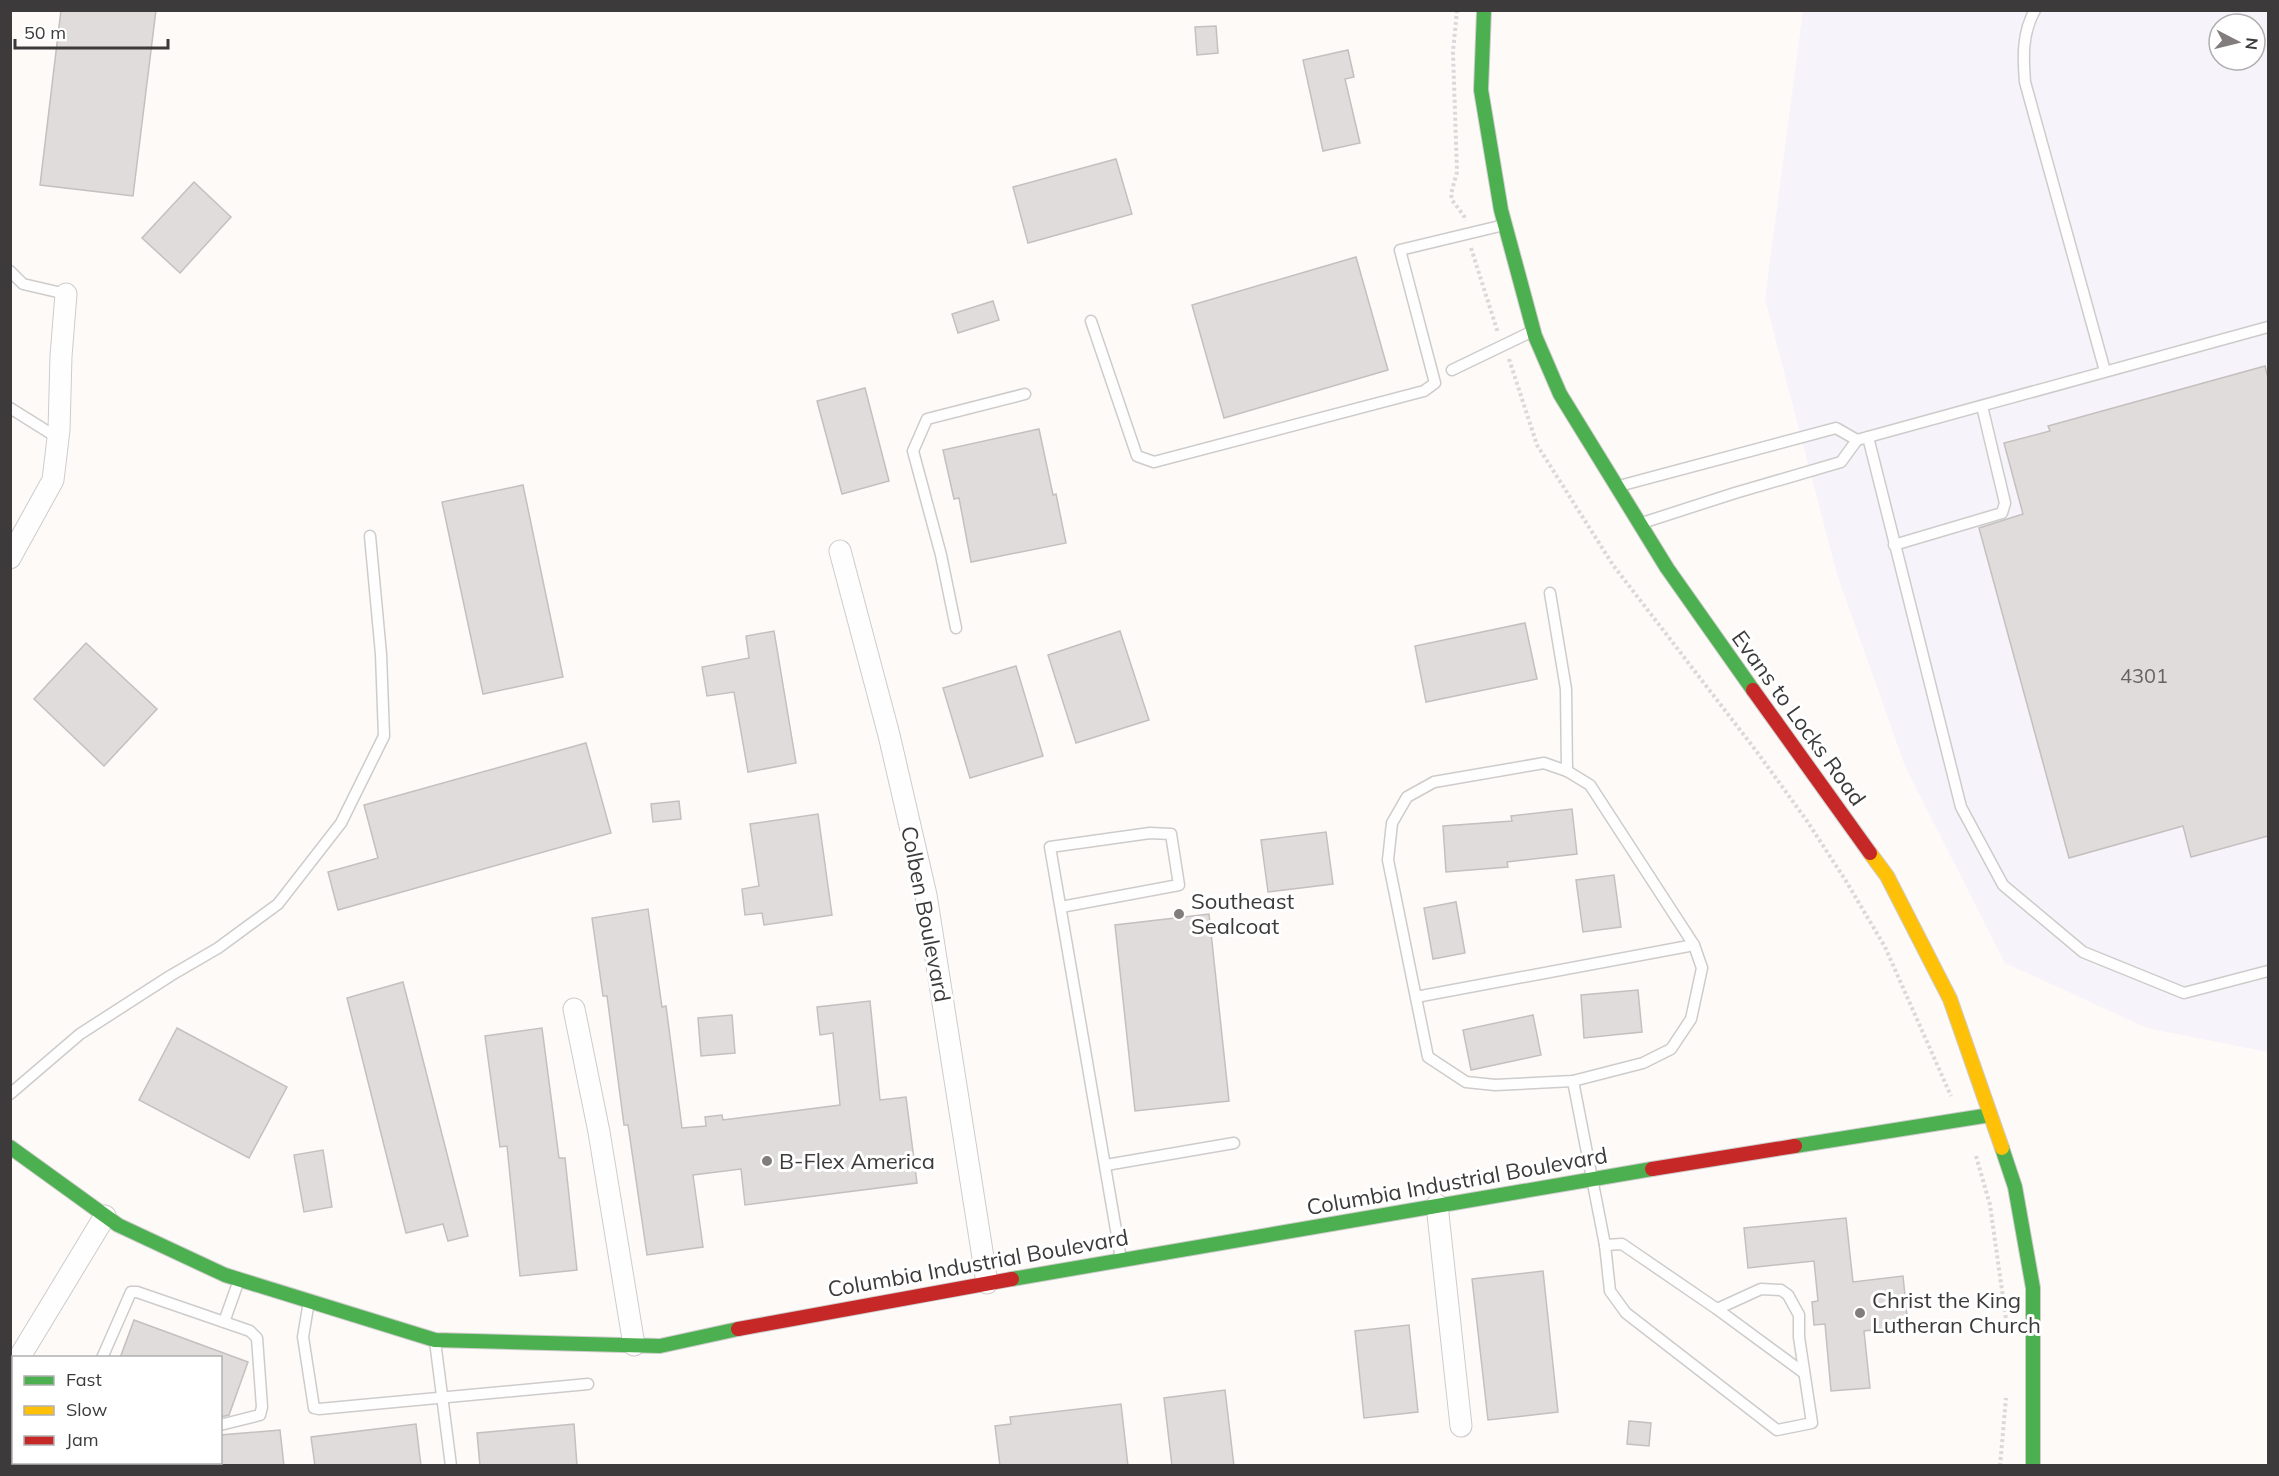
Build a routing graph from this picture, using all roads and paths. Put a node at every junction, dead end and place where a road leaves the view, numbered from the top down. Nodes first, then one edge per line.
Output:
1 (1457, 10) edge
2 (1484, 10) edge
3 (2035, 10) edge
4 (1464, 216) dead end
5 (1504, 225) junction
6 (1472, 249) dead end
7 (10, 272) edge
8 (66, 294) joint
9 (1091, 321) dead end
10 (1496, 326) dead end
11 (2268, 327) edge
12 (1534, 330) junction
13 (1509, 359) dead end
14 (1452, 370) dead end
15 (2105, 371) junction
16 (1025, 394) dead end
17 (1982, 406) junction
18 (10, 408) edge
19 (58, 438) junction
20 (1862, 439) junction
21 (1617, 486) junction
22 (1641, 523) junction
23 (370, 536) dead end
24 (1894, 545) junction
25 (840, 551) dead end
26 (10, 558) edge
27 (1550, 592) dead end
28 (956, 628) dead end
29 (1567, 771) junction
30 (1060, 907) junction
31 (1694, 945) junction
32 (2268, 970) edge
33 (1416, 997) junction
34 (574, 1010) dead end
35 (1939, 1065) dead end
36 (1573, 1081) junction
37 (10, 1094) edge
38 (1990, 1115) junction
39 (1234, 1143) dead end
40 (10, 1147) edge
41 (1974, 1149) dead end
42 (1106, 1165) junction
43 (1592, 1179) junction
44 (1437, 1205) junction
45 (105, 1216) junction
46 (1605, 1245) junction
47 (1121, 1259) junction
48 (239, 1280) junction
49 (987, 1283) junction
50 (309, 1301) junction
51 (1717, 1309) junction
52 (224, 1322) junction
53 (2007, 1327) dead end
54 (435, 1340) junction
55 (634, 1345) junction
56 (19, 1356) edge
57 (103, 1356) edge
58 (1804, 1373) junction
59 (588, 1384) dead end
60 (2006, 1396) dead end
61 (441, 1398) junction
62 (222, 1424) edge
63 (1461, 1426) dead end
64 (451, 1466) edge
65 (2000, 1466) edge
66 (2033, 1466) edge

1 - 4 path
2 - 5 street, Evans to Locks Road
3 - 15 lane
5 - 9 lane
5 - 12 street, Evans to Locks Road
6 - 10 path
7 - 8 lane
8 - 19 street
11 - 15 lane
12 - 14 lane
12 - 21 street, Evans to Locks Road
13 - 35 path
15 - 17 lane
16 - 28 lane
17 - 20 lane
17 - 24 lane
18 - 19 lane
19 - 26 street
20 - 21 lane
20 - 22 lane
20 - 24 lane
21 - 22 street, Evans to Locks Road
22 - 38 street, Evans to Locks Road
23 - 37 lane
24 - 32 lane
25 - 49 street, Colben Boulevard
27 - 29 lane
29 - 31 lane
29 - 33 lane
30 - 30 lane
30 - 42 lane
31 - 33 lane
31 - 36 lane
33 - 36 lane
34 - 55 street
36 - 43 lane
38 - 43 street, Columbia Industrial Boulevard
38 - 66 street, Evans to Locks Road
39 - 42 lane
40 - 45 street, Columbia Industrial Boulevard
41 - 53 path
42 - 47 lane
43 - 44 street, Columbia Industrial Boulevard
43 - 46 lane
44 - 47 street, Columbia Industrial Boulevard
44 - 63 street
45 - 48 street, Columbia Industrial Boulevard
45 - 56 street
46 - 51 lane
46 - 58 lane
47 - 49 street, Columbia Industrial Boulevard
48 - 50 street, Columbia Industrial Boulevard
48 - 52 lane
49 - 55 street, Columbia Industrial Boulevard
50 - 54 street, Columbia Industrial Boulevard
50 - 61 lane
51 - 58 lane
51 - 58 lane
52 - 57 lane
52 - 62 lane
54 - 55 street, Columbia Industrial Boulevard
54 - 61 lane
59 - 61 lane
60 - 65 path
61 - 64 lane

